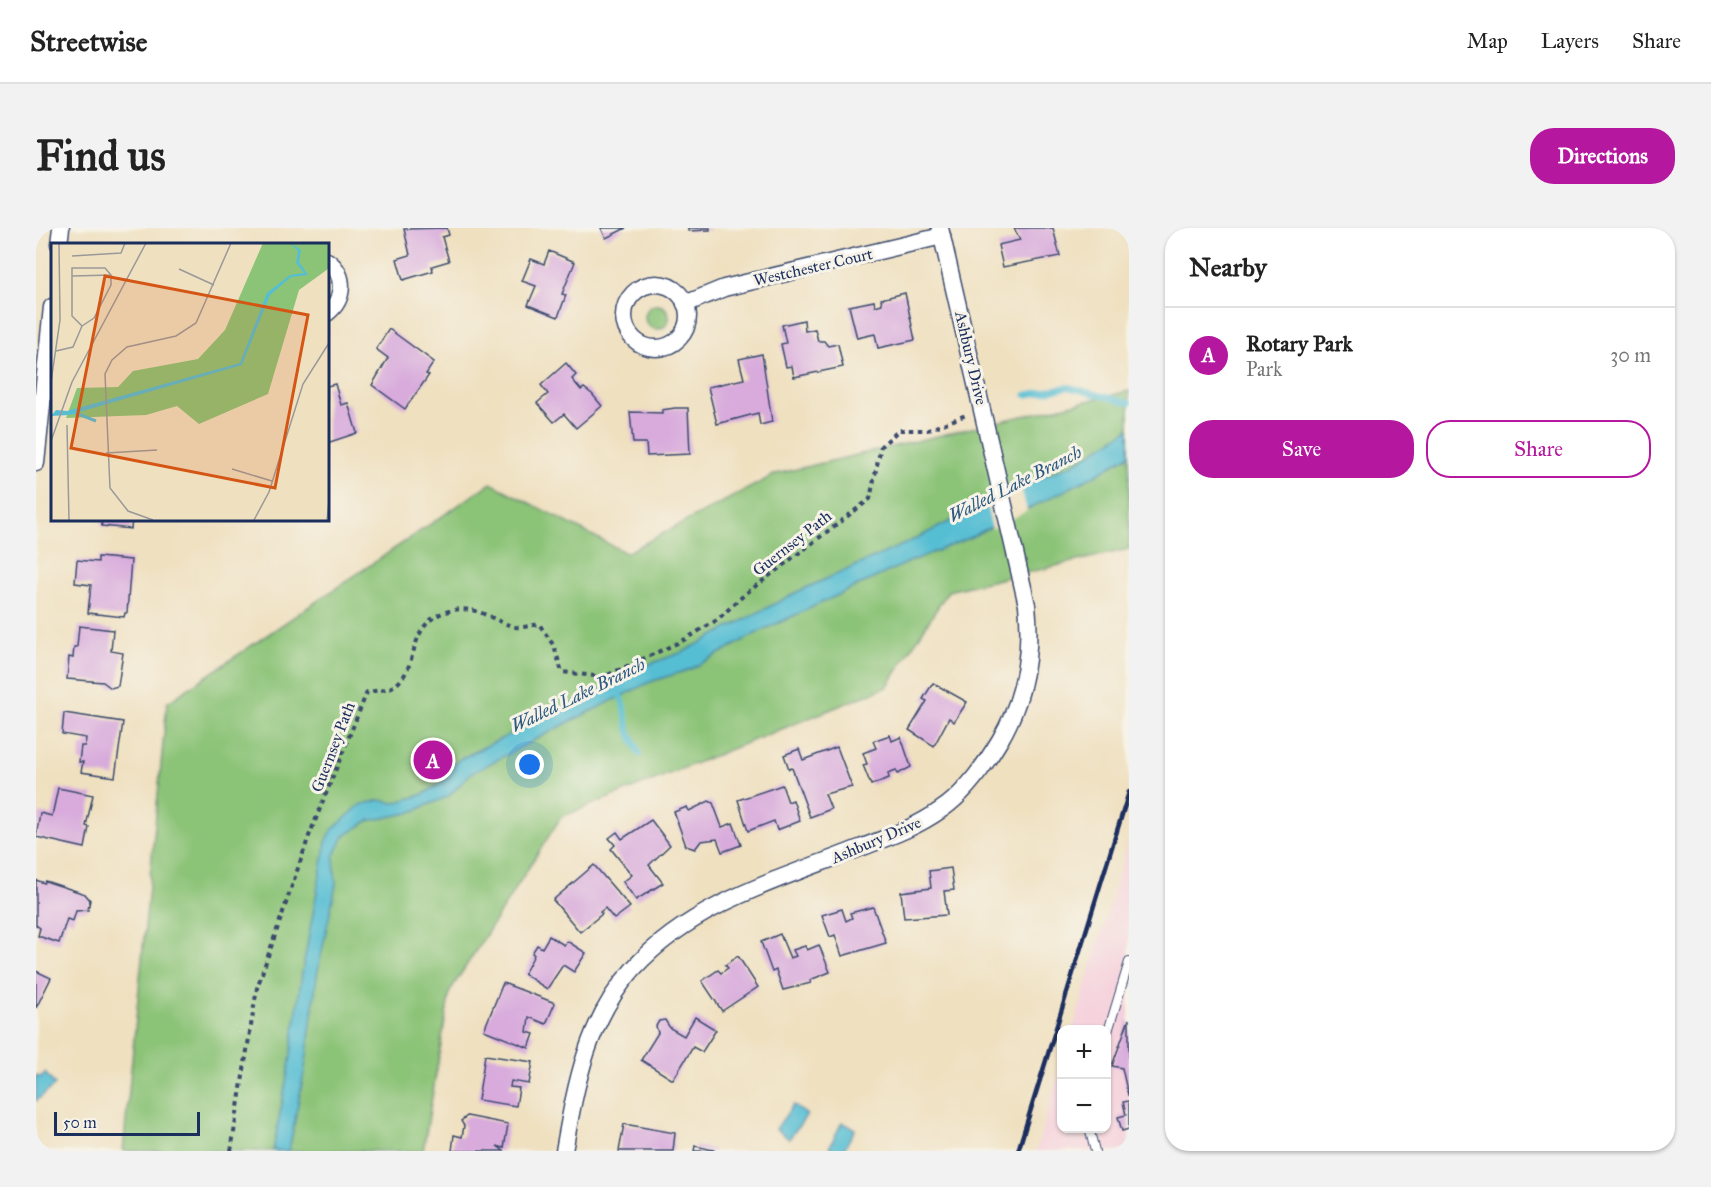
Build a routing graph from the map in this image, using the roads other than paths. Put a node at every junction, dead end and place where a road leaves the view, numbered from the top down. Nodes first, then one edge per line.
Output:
1 (61, 228) edge
2 (941, 232) edge
3 (59, 243) edge
4 (328, 262) edge
5 (685, 304) dead end
6 (328, 312) edge
7 (51, 317) edge
8 (36, 463) edge
9 (1129, 962) edge
10 (1111, 1025) edge
11 (1090, 1133) edge
12 (564, 1151) edge
13 (1095, 1151) edge

1 - 3 street
2 - 5 street, Westchester Court
2 - 12 street, Ashbury Drive
4 - 6 street
7 - 8 street
9 - 10 lane
11 - 13 lane

